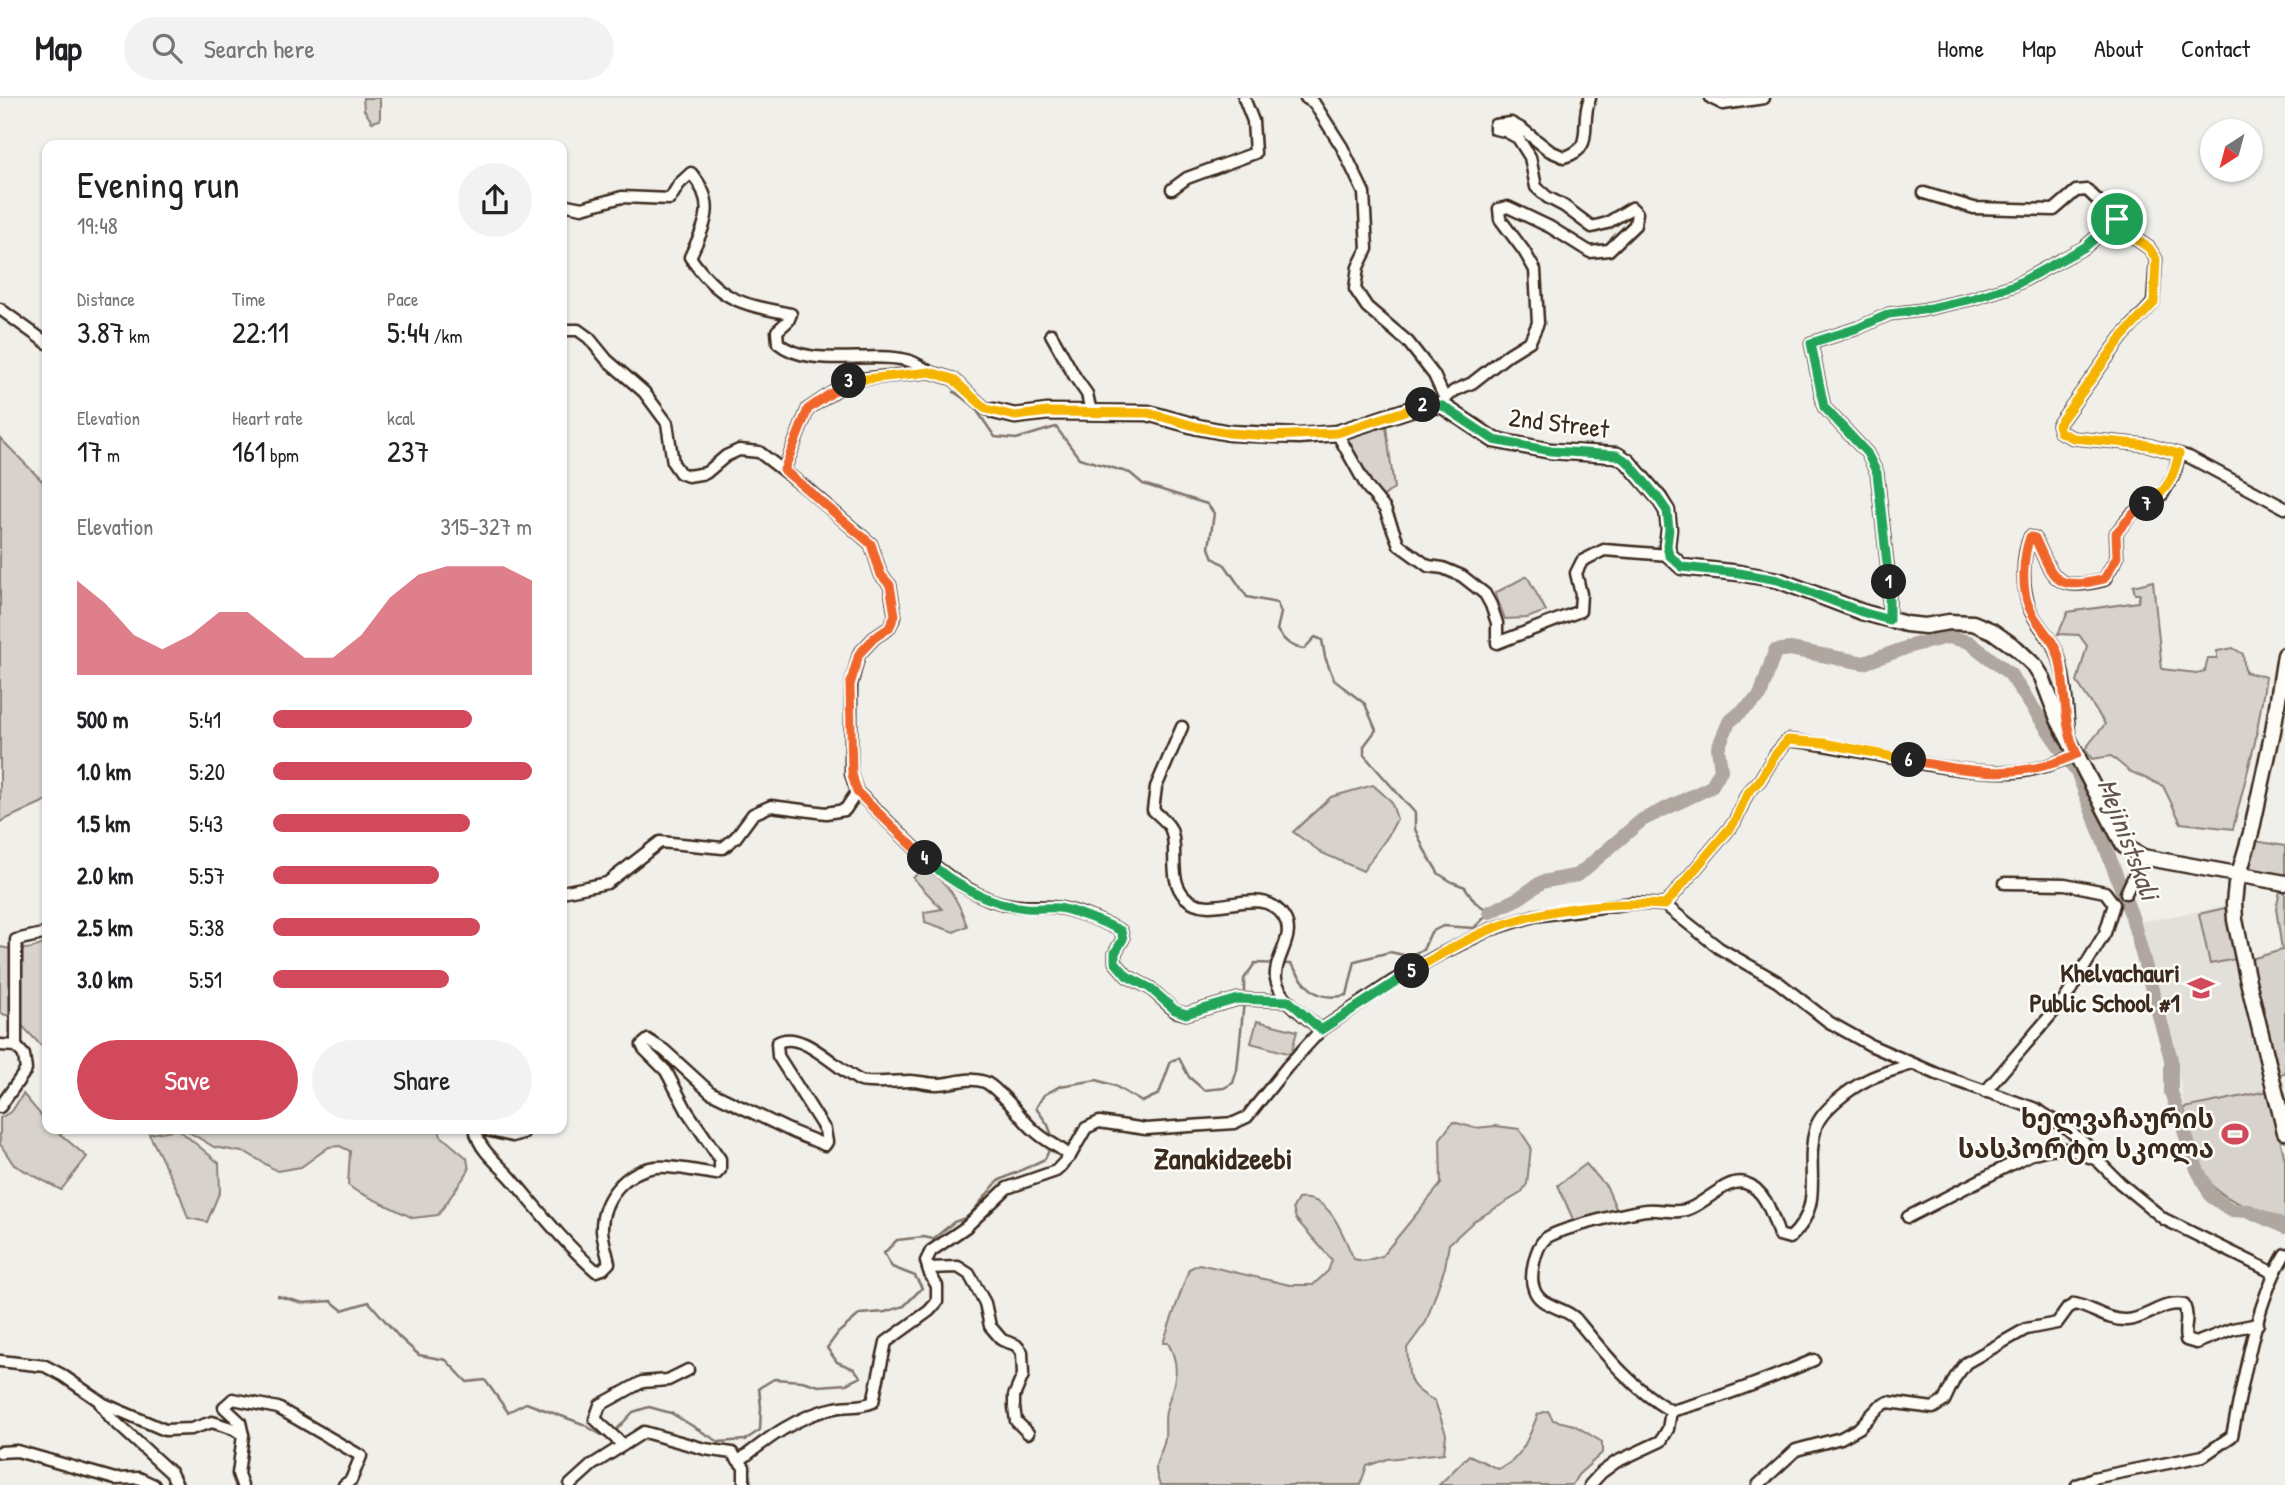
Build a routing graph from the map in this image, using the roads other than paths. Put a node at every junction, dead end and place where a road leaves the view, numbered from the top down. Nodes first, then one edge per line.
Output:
1 (1244, 98) edge
2 (1306, 98) edge
3 (1590, 98) edge
4 (1711, 98) edge
5 (1764, 98) edge
6 (1172, 188) dead end
7 (1924, 193) dead end
8 (567, 205) edge
9 (2117, 219) junction
10 (0, 309) edge
11 (567, 330) edge
12 (1051, 334) dead end
13 (42, 338) edge
14 (930, 372) junction
15 (1444, 403) junction
16 (995, 411) joint
17 (1091, 412) junction
18 (1337, 433) junction
19 (2179, 454) junction
20 (784, 470) junction
21 (2285, 508) edge
22 (1669, 555) junction
23 (1889, 620) junction
24 (2285, 655) edge
25 (1182, 727) dead end
26 (2069, 741) junction
27 (2074, 756) junction
28 (857, 792) junction
29 (2143, 857) junction
30 (2240, 874) junction
31 (2005, 883) dead end
32 (2285, 883) edge
33 (567, 891) edge
34 (2126, 893) dead end
35 (1665, 905) junction
36 (42, 934) edge
37 (1289, 1001) junction
38 (1321, 1030) junction
39 (0, 1045) edge
40 (16, 1046) junction
41 (1912, 1064) junction
42 (1985, 1092) junction
43 (2281, 1098) edge
44 (0, 1107) edge
45 (2285, 1132) edge
46 (476, 1134) edge
47 (1070, 1156) junction
48 (2099, 1162) junction
49 (1908, 1217) dead end
50 (2285, 1254) edge
51 (928, 1268) junction
52 (2274, 1273) junction
53 (2258, 1324) junction
54 (1814, 1360) dead end
55 (0, 1361) edge
56 (688, 1370) dead end
57 (95, 1397) junction
58 (1671, 1411) junction
59 (1028, 1433) dead end
60 (243, 1435) junction
61 (623, 1446) junction
62 (0, 1452) edge
63 (739, 1461) junction
64 (155, 1485) edge
65 (177, 1485) edge
66 (242, 1485) edge
67 (344, 1485) edge
68 (570, 1485) edge
69 (744, 1485) edge
70 (1590, 1485) edge
71 (1758, 1485) edge
72 (2077, 1485) edge

1 - 6 street
2 - 15 street
3 - 15 street
4 - 5 street
7 - 9 street
8 - 14 street
9 - 19 street
9 - 23 street
10 - 13 street
11 - 20 street
12 - 17 street
14 - 16 street
14 - 20 street
15 - 18 street
15 - 22 street, 2nd Street
16 - 17 street
17 - 18 street
18 - 22 street
19 - 21 street
19 - 26 street
20 - 28 street
22 - 23 street
23 - 26 street
24 - 30 street
25 - 37 street
26 - 27 street
27 - 29 street
27 - 35 street
28 - 33 street
28 - 37 street
29 - 30 street
29 - 34 street
30 - 32 street
30 - 43 street
31 - 42 street
35 - 38 street
35 - 41 street
36 - 40 street
37 - 38 street
38 - 47 street
39 - 40 street
40 - 44 street
41 - 42 street
41 - 58 street
42 - 48 street
43 - 45 street
46 - 47 street
47 - 51 street
48 - 49 street
48 - 52 street
50 - 52 street
51 - 59 street
51 - 63 street
52 - 53 street
53 - 71 street
53 - 72 street
54 - 58 street
55 - 57 street
56 - 61 street
57 - 60 street
57 - 65 street
58 - 70 street
60 - 66 street
60 - 67 street
61 - 63 street
61 - 68 street
62 - 64 street
63 - 69 street

